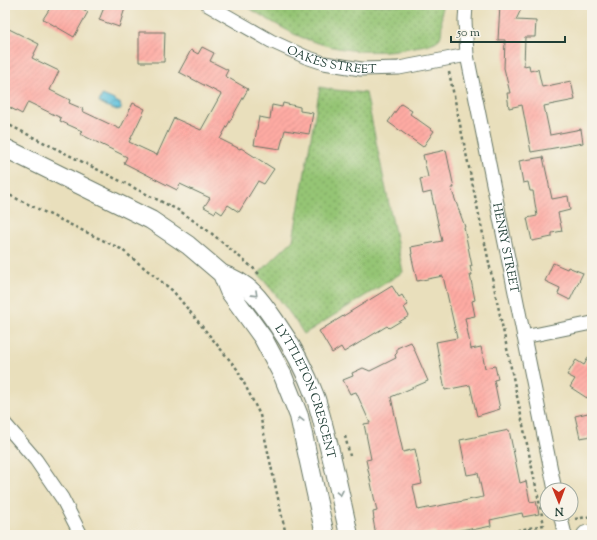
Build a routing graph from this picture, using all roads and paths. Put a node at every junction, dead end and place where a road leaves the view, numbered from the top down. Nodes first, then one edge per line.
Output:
1 (208, 5) edge
2 (466, 5) edge
3 (467, 55) junction
4 (446, 59) junction
5 (5, 148) edge
6 (5, 193) edge
7 (222, 274) junction
8 (592, 323) edge
9 (524, 336) junction
10 (5, 424) edge
11 (553, 482) edge
12 (592, 516) edge
13 (579, 517) edge
14 (551, 522) edge
15 (562, 522) edge
16 (544, 525) junction
17 (529, 528) junction
18 (592, 534) edge
19 (81, 535) edge
20 (286, 535) edge
21 (325, 535) edge
22 (349, 535) edge
23 (494, 535) edge
24 (530, 535) edge
25 (564, 535) edge
26 (586, 535) edge

1 - 4 street, OAKES STREET
2 - 3 street, HENRY STREET
3 - 4 street, OAKES STREET
3 - 9 street, HENRY STREET
4 - 16 path
5 - 7 street, LYTTLETON CRESCENT
6 - 20 path
21 -> 7 street, LYTTLETON CRESCENT
7 -> 22 street, LYTTLETON CRESCENT
8 - 9 street
9 - 11 street, HENRY STREET
10 - 19 street
12 - 13 path
14 - 16 path
15 - 25 street
16 - 17 path
17 - 23 path
17 - 24 path
18 - 26 street

